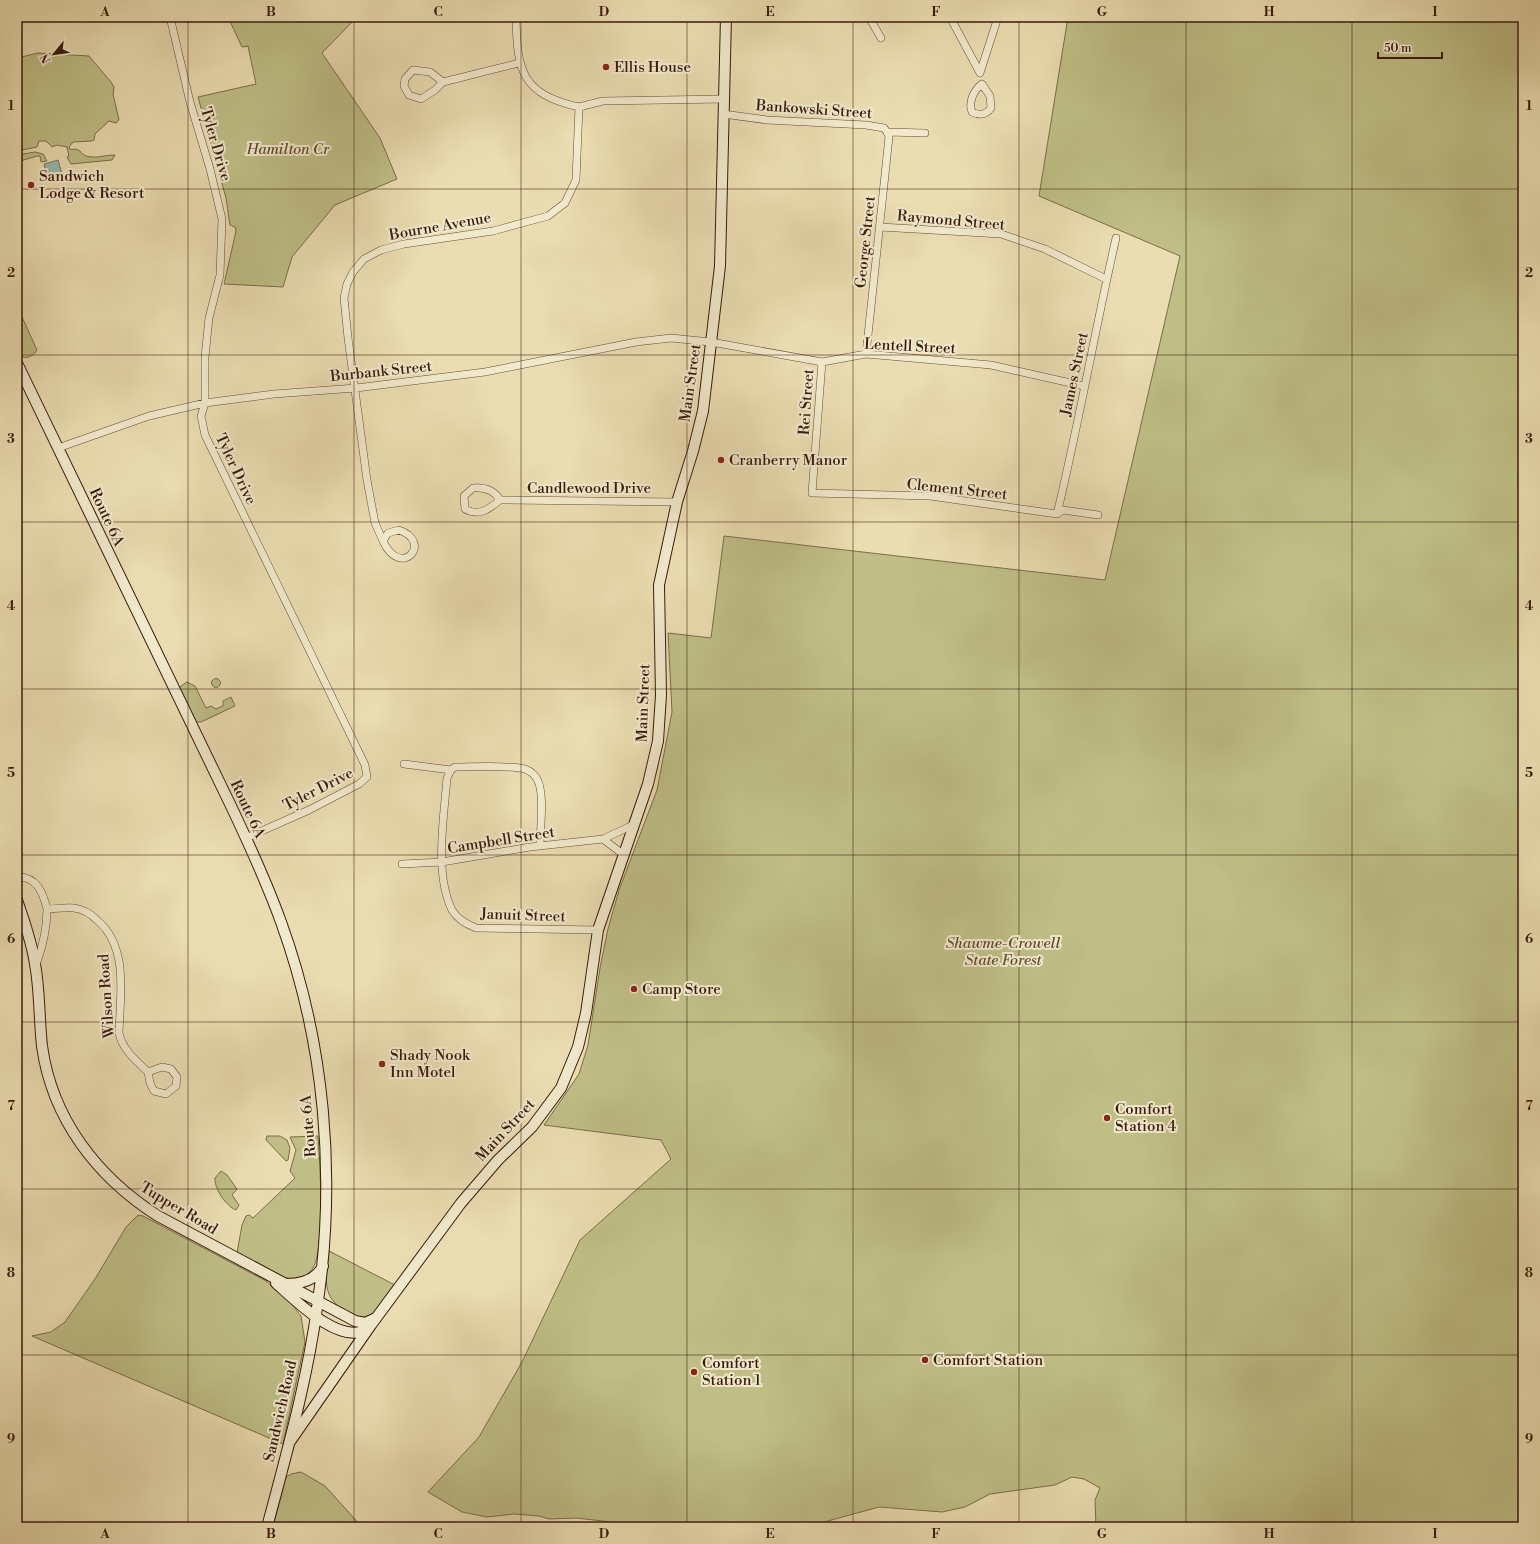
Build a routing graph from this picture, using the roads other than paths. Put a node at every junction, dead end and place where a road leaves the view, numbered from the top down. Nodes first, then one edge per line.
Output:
1 (170, 17) edge
2 (516, 17) edge
3 (726, 17) edge
4 (869, 17) edge
5 (950, 17) edge
6 (998, 17) edge
7 (881, 38) dead end
8 (519, 63) junction
9 (980, 73) junction
10 (443, 82) junction
11 (982, 84) dead end
12 (724, 99) junction
13 (579, 106) junction
14 (723, 114) junction
15 (887, 132) junction
16 (925, 133) dead end
17 (880, 227) junction
18 (1116, 238) dead end
19 (1106, 279) junction
20 (711, 342) junction
21 (866, 354) junction
22 (822, 362) junction
23 (17, 363) edge
24 (1084, 386) junction
25 (356, 388) junction
26 (205, 403) junction
27 (58, 448) junction
28 (812, 493) joint
29 (500, 500) junction
30 (677, 502) junction
31 (1057, 514) junction
32 (1098, 515) dead end
33 (384, 540) junction
34 (404, 764) dead end
35 (450, 770) junction
36 (635, 824) junction
37 (246, 838) junction
38 (603, 839) junction
39 (540, 846) junction
40 (624, 855) junction
41 (442, 862) junction
42 (402, 864) dead end
43 (17, 877) edge
44 (17, 900) edge
45 (47, 909) junction
46 (598, 930) junction
47 (36, 965) junction
48 (148, 1072) junction
49 (323, 1266) junction
50 (269, 1277) junction
51 (286, 1284) junction
52 (318, 1302) junction
53 (316, 1318) junction
54 (374, 1321) junction
55 (290, 1443) junction
56 (267, 1527) edge

1 - 26 street, Tyler Drive
2 - 8 street
3 - 12 main road, Main Street
4 - 7 street
5 - 9 street
6 - 9 street
8 - 10 street
8 - 13 street
9 - 11 street
10 - 10 street
12 - 13 street
12 - 14 main road, Main Street
13 - 25 street, Bourne Avenue
14 - 15 street, Bankowski Street
14 - 20 main road, Main Street
15 - 16 street, Bankowski Street
15 - 17 street, George Street
17 - 19 street, Raymond Street
17 - 21 street, George Street
18 - 19 street, James Street
19 - 24 street, James Street
20 - 22 street, Lentell Street
20 - 25 street, Burbank Street
20 - 30 main road, Main Street
21 - 22 street, Lentell Street
21 - 24 street, Lentell Street
22 - 28 street, Rei Street
23 - 27 main road, Route 6A
24 - 31 street, James Street
25 - 26 street, Burbank Street
25 - 33 street, Bourne Avenue
26 - 27 street, Burbank Street
26 - 37 street, Tyler Drive
27 - 37 main road, Route 6A
28 - 31 street, Clement Street
29 - 29 street
29 - 30 street, Candlewood Drive
30 - 36 main road, Main Street
31 - 32 street, Clement Street
33 - 33 street, Bourne Avenue
34 - 35 street
35 - 39 street
35 - 41 street, Januit Street
36 - 38 street, Campbell Street
36 - 40 main road, Main Street
37 - 49 main road, Route 6A
38 - 39 street, Campbell Street
38 - 40 street
39 - 41 street, Campbell Street
40 - 46 main road, Main Street
41 - 42 street, Campbell Street
41 - 46 street, Januit Street
43 - 45 street
44 - 47 main road, Tupper Road
45 - 47 street
45 - 48 street, Wilson Road
46 - 54 main road, Main Street
47 - 50 main road, Tupper Road
48 - 48 street, Wilson Road
49 - 51 main road
49 - 52 main road, Route 6A
50 - 51 main road, Tupper Road
50 - 53 main road, Tupper Road
51 - 52 main road, Tupper Road
52 - 53 main road, Sandwich Road
52 - 54 main road
53 - 54 main road, Main Street
53 - 55 main road, Sandwich Road
54 - 55 main road, Main Street
55 - 56 main road, Sandwich Road

